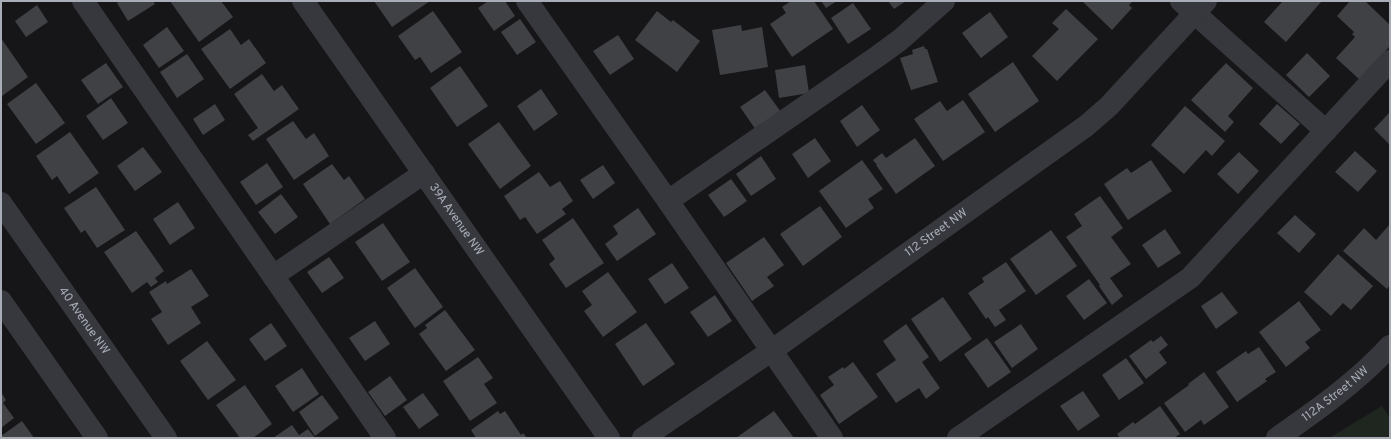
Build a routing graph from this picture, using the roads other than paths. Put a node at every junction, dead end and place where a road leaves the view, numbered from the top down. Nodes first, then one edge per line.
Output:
1 (83, 1) edge
2 (303, 1) edge
3 (527, 1) edge
4 (944, 1) edge
5 (1194, 5) edge
6 (1390, 61) edge
7 (1326, 131) junction
8 (424, 173) junction
9 (668, 201) junction
10 (1, 203) edge
11 (273, 276) junction
12 (1, 301) edge
13 (1390, 346) edge
14 (771, 350) junction
15 (97, 438) edge
16 (166, 438) edge
17 (385, 438) edge
18 (609, 438) edge
19 (643, 438) edge
20 (832, 438) edge
21 (958, 438) edge
22 (1277, 438) edge

1 - 11 street
2 - 8 street, 39A Avenue NW
3 - 9 street
4 - 9 street
5 - 7 street
5 - 14 street, 112 Street NW
6 - 7 street
7 - 21 street
8 - 11 street
8 - 18 street, 39A Avenue NW
9 - 14 street
10 - 16 street, 40 Avenue NW
11 - 17 street
12 - 15 street
13 - 22 street, 112A Street NW
14 - 19 street, 112 Street NW
14 - 20 street

